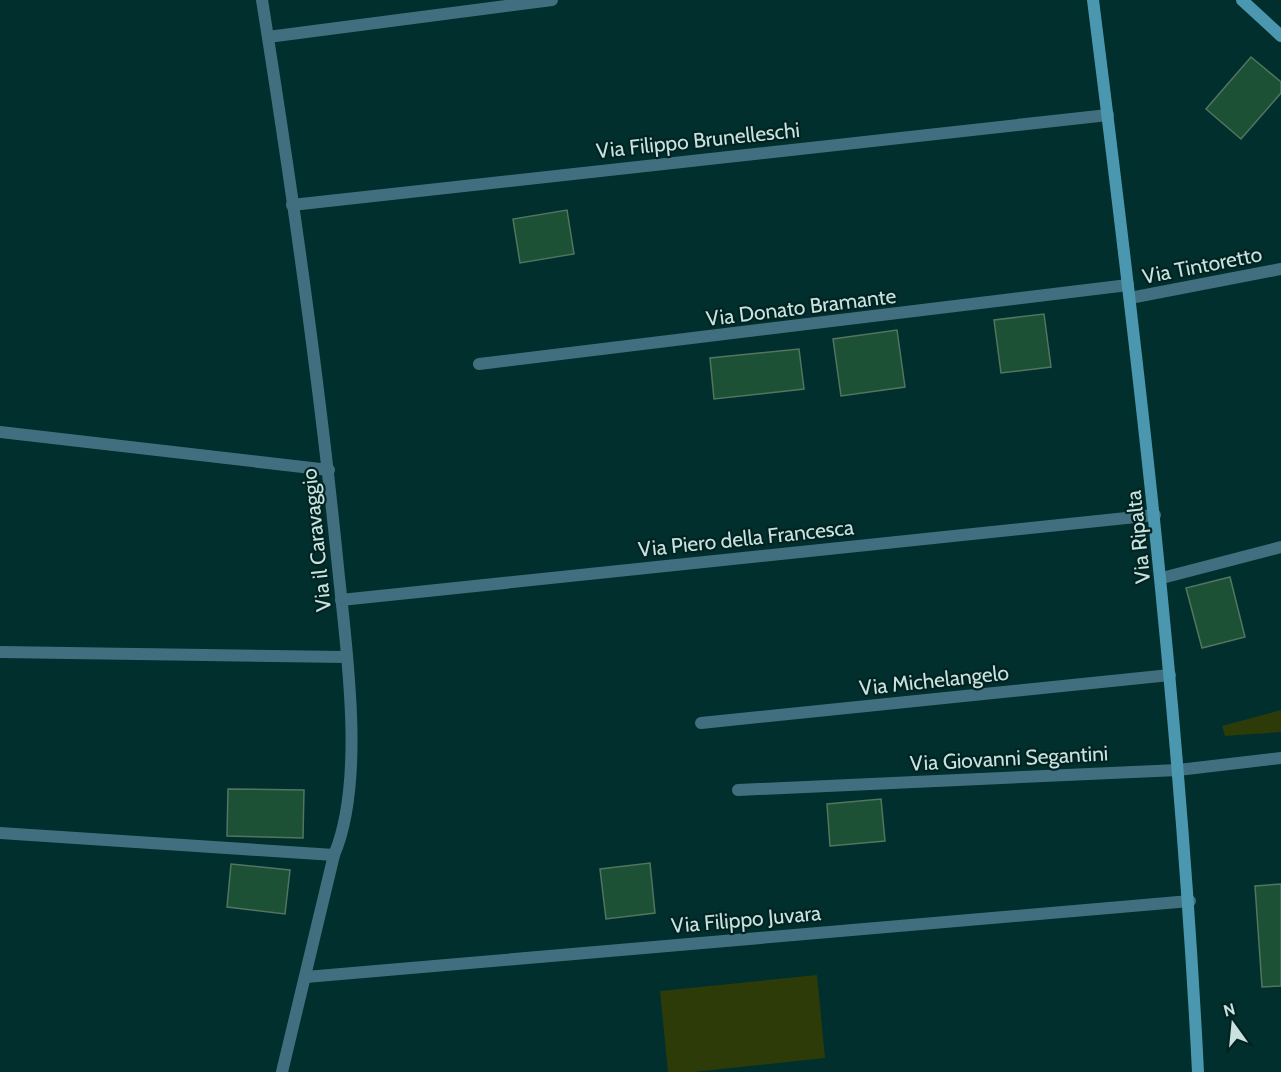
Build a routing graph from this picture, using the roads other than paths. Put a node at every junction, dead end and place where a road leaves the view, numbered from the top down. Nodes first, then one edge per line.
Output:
1 (262, 0) edge
2 (552, 0) edge
3 (1093, 0) edge
4 (1242, 0) edge
5 (1281, 36) edge
6 (268, 37) junction
7 (1108, 115) junction
8 (292, 205) junction
9 (1281, 269) edge
10 (1128, 285) junction
11 (1130, 298) junction
12 (479, 364) dead end
13 (0, 432) edge
14 (328, 470) junction
15 (1155, 515) junction
16 (1281, 547) edge
17 (1162, 578) junction
18 (341, 600) junction
19 (0, 652) edge
20 (346, 657) junction
21 (1170, 675) junction
22 (701, 723) dead end
23 (1281, 758) edge
24 (1178, 770) junction
25 (738, 790) dead end
26 (0, 833) edge
27 (334, 855) junction
28 (1190, 901) junction
29 (306, 977) junction
30 (282, 1072) edge
31 (1198, 1072) edge

1 - 6 street, Via il Caravaggio
2 - 6 street
3 - 7 street, Via Ripalta
4 - 5 street
6 - 8 street, Via il Caravaggio
7 - 8 street, Via Filippo Brunelleschi
7 - 10 street, Via Ripalta
8 - 14 street, Via il Caravaggio
9 - 11 street, Via Tintoretto
10 - 11 street, Via Ripalta
10 - 12 street, Via Donato Bramante
11 - 15 street, Via Ripalta
13 - 14 street
14 - 18 street, Via il Caravaggio
15 - 17 street, Via Ripalta
15 - 18 street, Via Piero della Francesca
16 - 17 street
17 - 21 street, Via Ripalta
18 - 20 street, Via il Caravaggio
19 - 20 street
20 - 27 street, Via il Caravaggio
21 - 22 street, Via Michelangelo
21 - 24 street, Via Ripalta
23 - 24 street, Via Giovanni Segantini
24 - 25 street, Via Giovanni Segantini
24 - 28 street, Via Ripalta
26 - 27 street
27 - 29 street, Via il Caravaggio
28 - 29 street, Via Filippo Juvara
28 - 31 street, Via Ripalta
29 - 30 street, Via il Caravaggio

